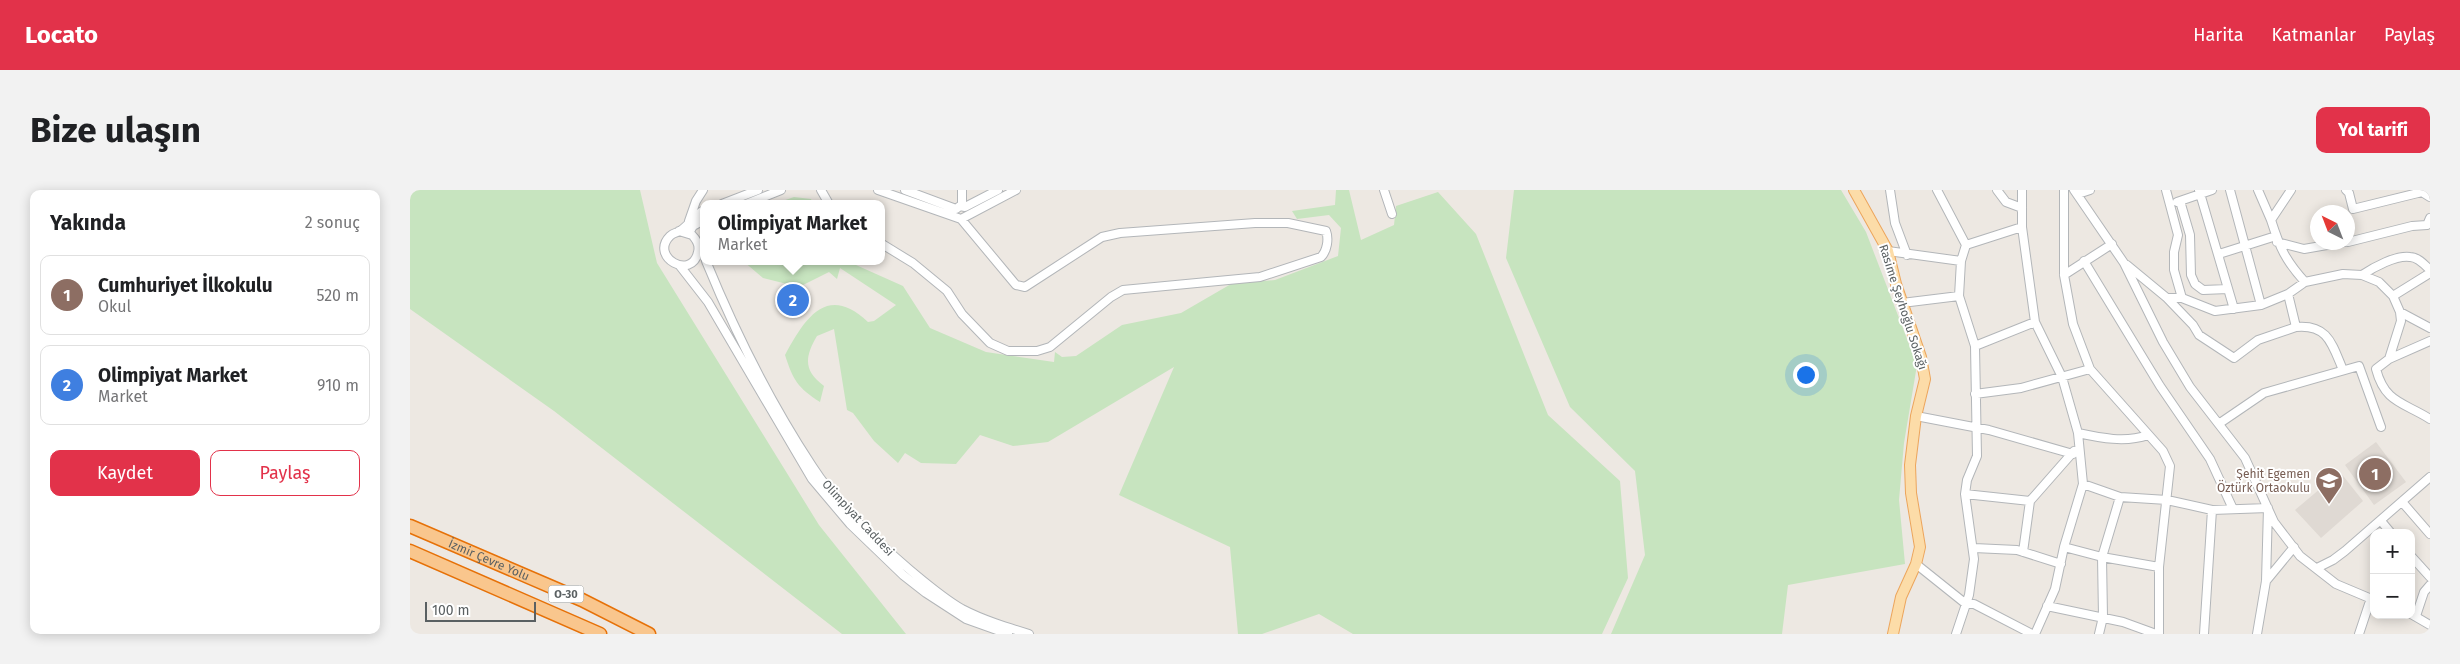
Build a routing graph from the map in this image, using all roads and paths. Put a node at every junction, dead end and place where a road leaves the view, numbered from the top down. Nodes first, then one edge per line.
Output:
1 (703, 190) edge
2 (758, 190) edge
3 (781, 190) edge
4 (878, 190) edge
5 (905, 190) edge
6 (962, 190) edge
7 (998, 190) edge
8 (1016, 190) edge
9 (1384, 190) edge
10 (1854, 190) edge
11 (1890, 190) edge
12 (1937, 190) edge
13 (1997, 190) edge
14 (2022, 190) edge
15 (2064, 190) edge
16 (2090, 190) edge
17 (2166, 190) edge
18 (2212, 190) edge
19 (2230, 190) edge
20 (2258, 190) edge
21 (2290, 190) edge
22 (2346, 190) edge
23 (2076, 192) edge
24 (2200, 192) edge
25 (2430, 197) edge
26 (732, 200) edge
27 (756, 200) edge
28 (2180, 201) junction
29 (2170, 203) junction
30 (2022, 208) junction
31 (961, 212) junction
32 (700, 213) edge
33 (1392, 214) dead end
34 (2271, 220) junction
35 (700, 222) edge
36 (688, 223) junction
37 (2429, 223) edge
38 (2022, 227) junction
39 (679, 232) junction
40 (690, 233) junction
41 (2277, 239) junction
42 (697, 240) junction
43 (2355, 240) edge
44 (2112, 244) junction
45 (1966, 245) junction
46 (885, 246) edge
47 (2245, 246) junction
48 (700, 248) edge
49 (2310, 248) edge
50 (1888, 251) junction
51 (2219, 254) junction
52 (1907, 255) junction
53 (2084, 260) junction
54 (1961, 261) junction
55 (2124, 263) junction
56 (708, 265) edge
57 (680, 266) junction
58 (2430, 271) edge
59 (2064, 275) junction
60 (2362, 275) junction
61 (2305, 282) junction
62 (2228, 289) junction
63 (2288, 294) junction
64 (1959, 296) junction
65 (2393, 296) junction
66 (2167, 298) junction
67 (2182, 298) junction
68 (1902, 303) junction
69 (2261, 304) junction
70 (2234, 309) junction
71 (2400, 312) junction
72 (2035, 322) junction
73 (2296, 327) junction
74 (2430, 328) edge
75 (2430, 341) edge
76 (1975, 346) junction
77 (2389, 359) junction
78 (2090, 369) junction
79 (2343, 370) junction
80 (2062, 377) junction
81 (1975, 394) junction
82 (1916, 416) junction
83 (2430, 419) edge
84 (2220, 423) junction
85 (2382, 428) dead end
86 (1977, 429) junction
87 (2078, 433) junction
88 (2148, 435) junction
89 (2079, 444) junction
90 (2072, 454) junction
91 (2430, 478) edge
92 (2083, 484) junction
93 (1965, 494) junction
94 (2120, 497) junction
95 (2167, 500) junction
96 (2030, 501) junction
97 (2403, 503) junction
98 (2268, 508) junction
99 (2233, 509) junction
100 (2212, 510) junction
101 (2381, 521) junction
102 (410, 526) edge
103 (2388, 529) edge
104 (2430, 534) edge
105 (2064, 547) junction
106 (2294, 547) junction
107 (1974, 548) junction
108 (410, 551) edge
109 (2023, 552) junction
110 (2102, 557) junction
111 (2415, 560) edge
112 (1916, 564) junction
113 (2061, 564) junction
114 (2159, 567) junction
115 (2317, 568) junction
116 (2430, 577) edge
117 (2266, 581) junction
118 (2430, 585) edge
119 (2370, 598) edge
120 (2370, 603) edge
121 (1966, 604) junction
122 (2047, 606) junction
123 (2415, 613) edge
124 (2415, 616) edge
125 (2103, 617) junction
126 (2430, 624) edge
127 (2259, 633) edge
128 (600, 634) edge
129 (649, 634) edge
130 (1008, 634) edge
131 (1029, 634) edge
132 (1893, 634) edge
133 (1956, 634) edge
134 (2034, 634) edge
135 (2099, 634) edge
136 (2157, 634) edge
137 (2204, 634) edge
138 (2359, 634) edge

1 - 36 street
2 - 26 street
3 - 27 street
4 - 31 street
5 - 31 street
6 - 31 street
7 - 31 street
8 - 31 street
9 - 33 street
10 - 50 main road, Rasime Şeyhoğlu Sokağı
11 - 52 street
12 - 45 street
13 - 30 street
14 - 30 street
15 - 59 street
16 - 23 street
17 - 29 street
18 - 24 street
19 - 47 street
20 - 34 street
21 - 34 street
22 - 25 street
23 - 44 street
24 - 28 street
24 - 51 street
28 - 29 street
28 - 62 street
29 - 67 street
30 - 38 street
31 - 46 street
32 - 36 street
34 - 41 street
35 - 40 street
36 - 39 street
37 - 43 street
38 - 45 street
38 - 72 street
39 - 40 street
39 - 57 street
40 - 42 street
41 - 47 street
41 - 49 street
41 - 61 street
42 - 48 street
42 - 57 street
44 - 53 street
44 - 55 street
45 - 54 street
47 - 51 street
47 - 69 street
50 - 52 street
50 - 68 main road, Rasime Şeyhoğlu Sokağı
51 - 62 street
52 - 54 street
53 - 59 street
53 - 99 street
54 - 64 street
55 - 66 street
55 - 84 street
56 - 131 street, Olimpiyat Caddesi
57 - 130 street, Olimpiyat Caddesi
58 - 60 street
58 - 65 street
59 - 78 street
60 - 61 street
60 - 65 street
61 - 63 street
62 - 70 street
63 - 69 street
63 - 73 street
64 - 68 street
64 - 76 street
65 - 71 street
66 - 67 street
66 - 73 street
67 - 70 street
68 - 82 main road, Rasime Şeyhoğlu Sokağı
69 - 70 street
71 - 74 street
71 - 77 street
72 - 76 street
72 - 80 street
73 - 79 street
75 - 77 street
76 - 81 street
77 - 83 street
78 - 80 street
78 - 88 street
79 - 84 street
79 - 85 street
80 - 81 street
80 - 87 street
81 - 86 street
82 - 86 street
82 - 112 main road, Rasime Şeyhoğlu Sokağı
84 - 98 street
86 - 90 street
86 - 93 street
87 - 88 street
87 - 89 street
88 - 95 street
89 - 90 street
89 - 92 street
90 - 96 street
91 - 97 street
92 - 94 street
92 - 105 street
93 - 96 street
93 - 107 street
94 - 95 street
94 - 110 street
95 - 100 street
95 - 114 street
96 - 109 street
97 - 101 street
97 - 104 street
98 - 99 street
98 - 106 street
98 - 117 street
99 - 100 street
100 - 137 street
101 - 103 street
101 - 115 street
102 - 129 highway, İzmir Çevre Yolu / O-30
105 - 110 street
105 - 113 street
106 - 115 street
106 - 117 street
107 - 109 street
107 - 121 street
108 - 128 highway, İzmir Çevre Yolu / O-30
109 - 113 street
110 - 114 street
110 - 125 street
111 - 116 street
112 - 121 street
112 - 132 main road, Rasime Şeyhoğlu Sokağı
113 - 122 street
114 - 136 street
115 - 119 street
117 - 127 street
118 - 123 street
120 - 138 street
121 - 133 street
121 - 134 street
122 - 125 street
122 - 134 street
124 - 126 street
125 - 135 street
125 - 136 street

